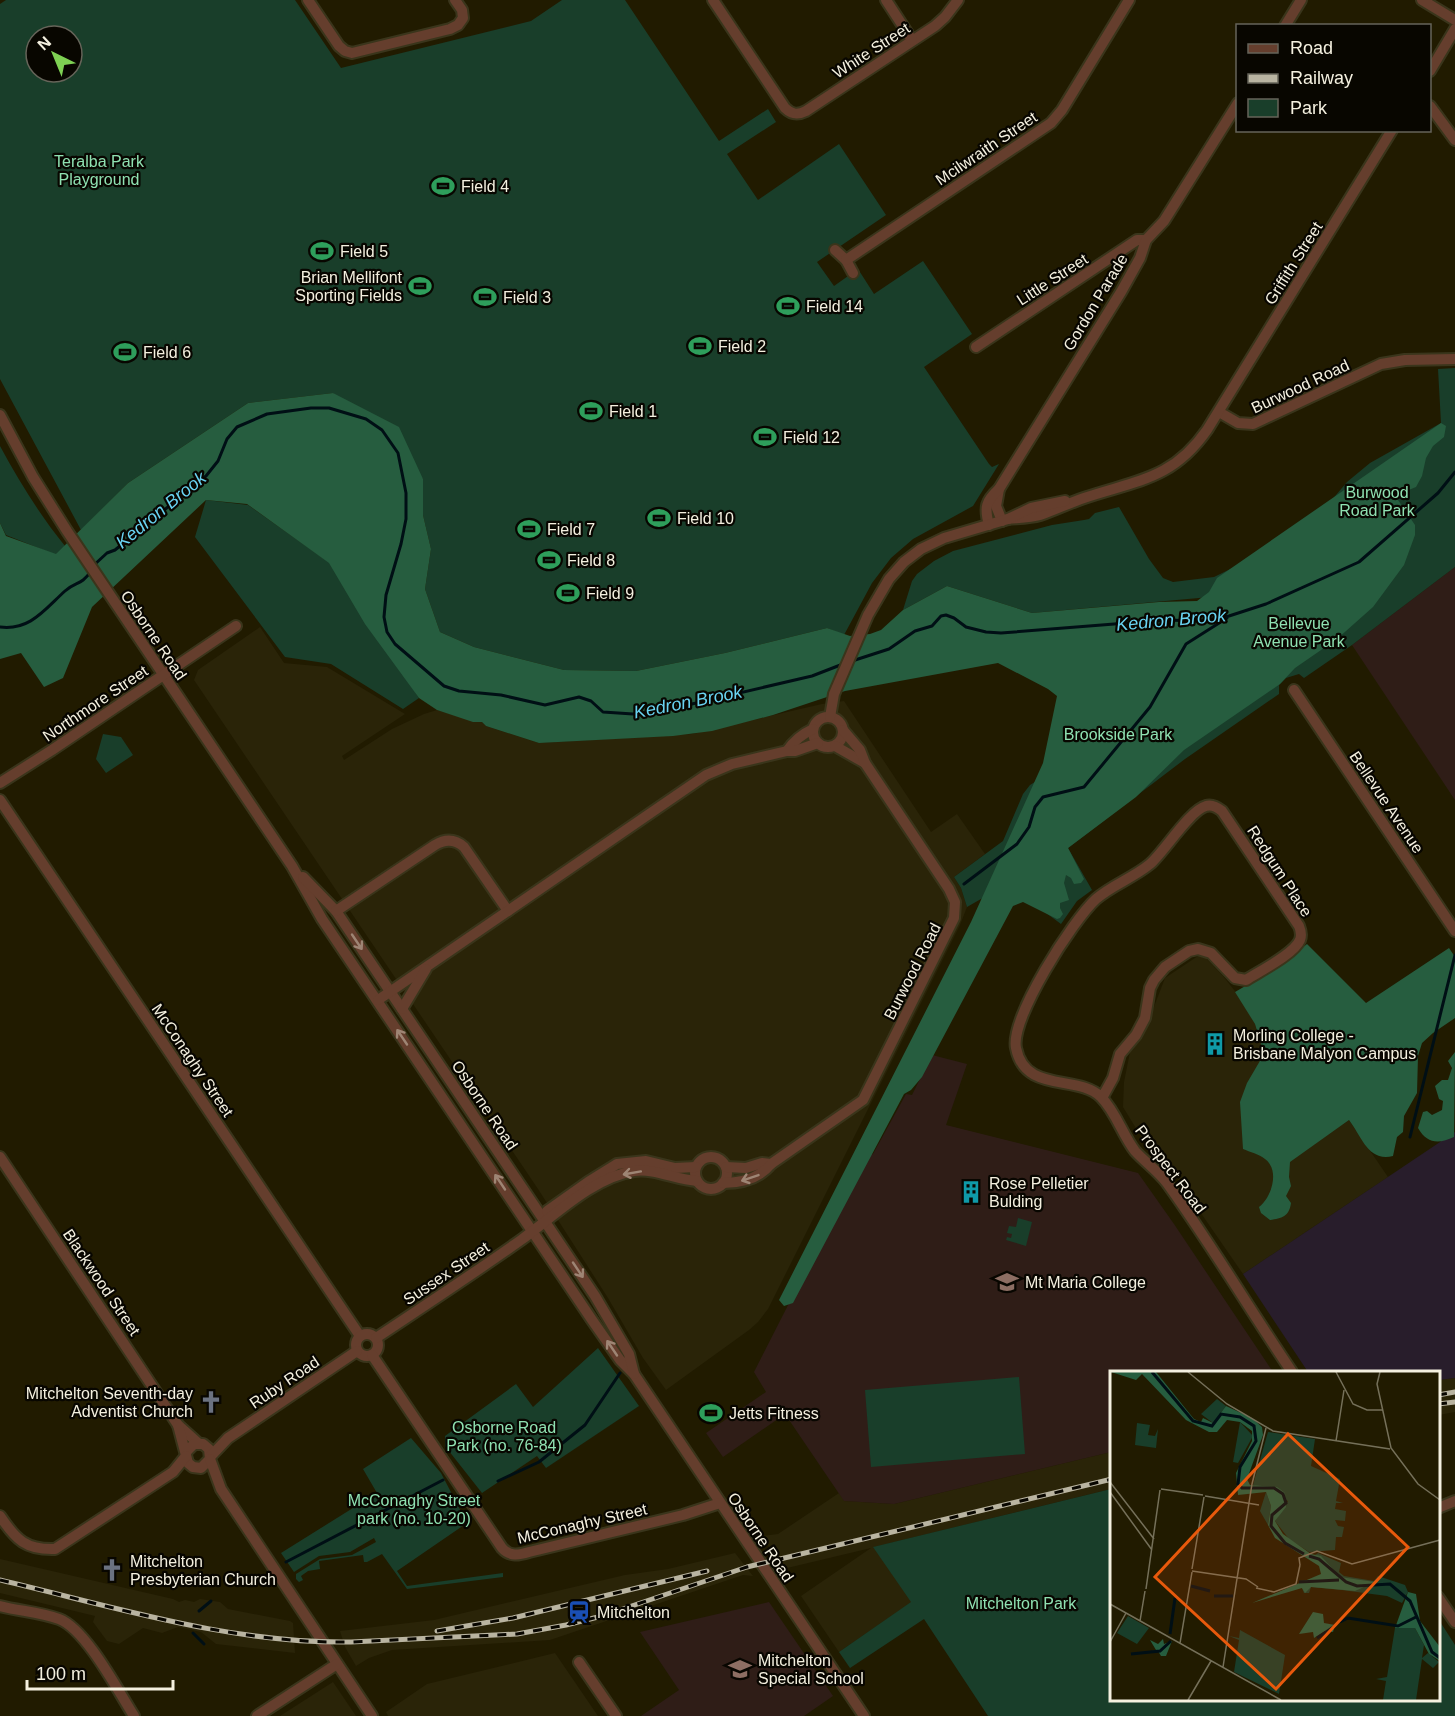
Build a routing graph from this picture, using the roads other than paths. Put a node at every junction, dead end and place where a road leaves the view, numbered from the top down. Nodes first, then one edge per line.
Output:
1 (308, 0) edge
2 (456, 0) edge
3 (713, 0) edge
4 (886, 0) edge
5 (958, 0) edge
6 (1130, 0) edge
7 (1301, 0) edge
8 (1422, 0) edge
9 (1455, 20) edge
10 (1286, 24) edge
11 (1455, 29) edge
12 (912, 40) junction
13 (1431, 69) edge
14 (1236, 106) edge
15 (1431, 107) edge
16 (1391, 132) edge
17 (1455, 140) edge
18 (1146, 240) junction
19 (835, 250) dead end
20 (846, 260) junction
21 (853, 273) dead end
22 (976, 347) dead end
23 (1455, 359) edge
24 (1219, 412) junction
25 (0, 415) edge
26 (999, 489) junction
27 (1005, 520) junction
28 (989, 525) junction
29 (236, 626) dead end
30 (162, 675) junction
31 (1294, 690) dead end
32 (830, 717) junction
33 (813, 729) junction
34 (843, 730) junction
35 (818, 743) junction
36 (835, 746) junction
37 (787, 751) junction
38 (865, 763) junction
39 (0, 783) edge
40 (0, 800) edge
41 (292, 866) junction
42 (336, 911) junction
43 (508, 911) junction
44 (1455, 931) edge
45 (426, 968) junction
46 (390, 992) junction
47 (378, 1000) junction
48 (402, 1009) junction
49 (1102, 1098) junction
50 (0, 1156) edge
51 (771, 1164) junction
52 (696, 1167) junction
53 (726, 1167) junction
54 (697, 1181) junction
55 (723, 1183) junction
56 (544, 1219) junction
57 (532, 1231) junction
58 (360, 1336) junction
59 (376, 1338) junction
60 (357, 1351) junction
61 (372, 1355) junction
62 (1291, 1371) edge
63 (634, 1374) junction
64 (178, 1425) junction
65 (228, 1438) junction
66 (200, 1443) junction
67 (186, 1454) junction
68 (210, 1458) junction
69 (195, 1468) junction
70 (173, 1472) junction
71 (221, 1489) junction
72 (1455, 1501) edge
73 (720, 1503) junction
74 (1440, 1507) edge
75 (0, 1516) edge
76 (1440, 1600) edge
77 (0, 1606) edge
78 (1455, 1622) edge
79 (579, 1662) dead end
80 (337, 1664) junction
81 (134, 1716) edge
82 (257, 1716) edge
83 (372, 1716) edge
84 (616, 1716) edge
85 (864, 1716) edge

1 - 2 street
3 - 12 street, White Street
4 - 12 street
5 - 12 street, White Street
6 - 20 street, Mcilwraith Street
7 - 10 street
8 - 9 street
11 - 13 street
14 - 18 street, Gordon Parade
15 - 17 street
16 - 24 street, Griffith Street
18 - 22 street, Little Street
18 - 26 street, Gordon Parade
19 - 20 street
20 - 21 street
23 - 24 street, Burwood Road
24 - 27 street
25 - 30 street, Osborne Road
26 - 27 street
26 - 28 street, Gordon Parade
27 - 28 street
28 - 32 street
29 - 30 street, Northmore Street
30 - 39 street, Northmore Street
30 - 41 street, Osborne Road
31 - 44 street, Bellevue Avenue
32 - 33 street
32 - 34 street
33 - 35 street
33 - 37 street
34 - 36 street
34 - 38 street, Burwood Road
35 - 36 street
35 - 37 street
36 - 38 street
37 - 43 street
38 - 51 street, Burwood Road
40 - 58 street, McConaghy Street
41 - 42 street, Osborne Road
41 - 47 street, Osborne Road
42 - 43 street
42 -> 46 street, Osborne Road
43 - 45 street
45 - 46 street
45 - 48 street
46 - 47 street
46 - 48 street, Osborne Road
57 -> 47 street, Osborne Road
48 - 56 street, Osborne Road
49 - 49 street, Redgum Place
49 - 62 street, Prospect Road
50 - 64 street, Blackwood Street
51 - 53 street, Burwood Road
51 -> 55 street, Burwood Road
52 - 53 street
52 - 54 street
52 - 56 street
53 - 55 street
54 - 55 street
54 -> 56 street
56 - 57 street
56 -> 63 street, Osborne Road
57 - 59 street, Sussex Street
63 -> 57 street, Osborne Road
58 - 59 street
58 - 60 street
59 - 61 street
60 - 61 street
60 - 65 street, Ruby Road
61 - 73 street, McConaghy Street
63 - 73 street, Osborne Road
64 - 66 street, Blackwood Street
64 - 67 street, Blackwood Street
65 - 66 street, Ruby Road
65 - 68 street, Ruby Road
66 - 67 street
66 - 68 street
67 - 69 street
67 - 70 street
68 - 69 street
68 - 71 street
69 - 70 street
69 - 71 street
70 - 75 street
71 - 80 street
72 - 74 street
73 - 85 street, Osborne Road
76 - 78 street
77 - 81 street
79 - 84 street
80 - 82 street
80 - 83 street

